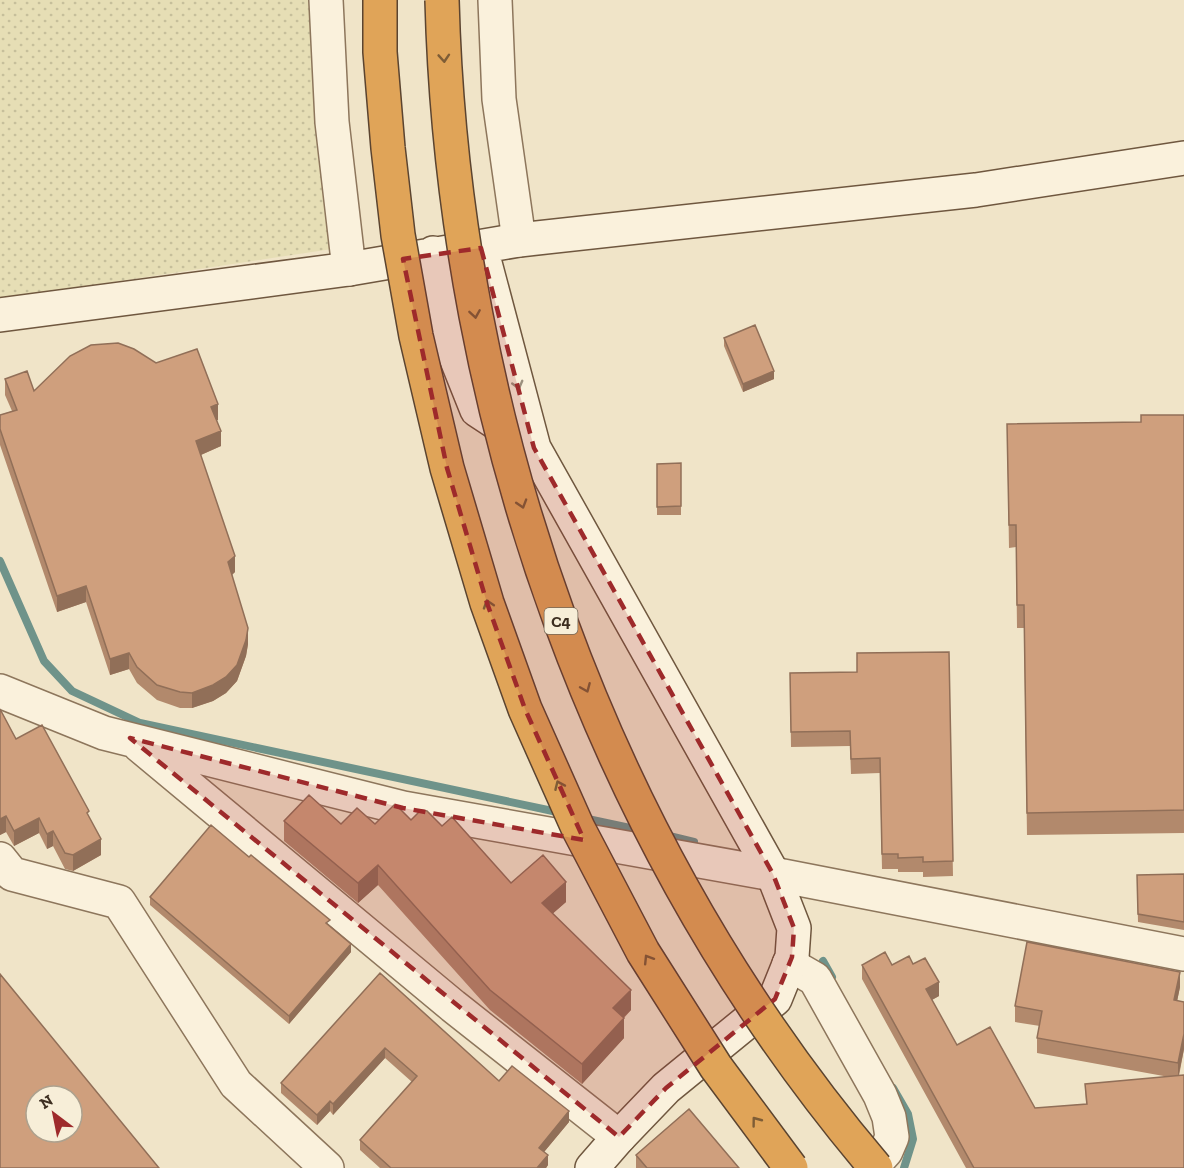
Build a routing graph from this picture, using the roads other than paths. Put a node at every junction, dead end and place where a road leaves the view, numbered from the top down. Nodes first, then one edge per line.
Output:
1 (326, 0) edge
2 (380, 0) edge
3 (442, 0) edge
4 (495, 0) edge
5 (1184, 158) edge
6 (519, 240) junction
7 (481, 248) junction
8 (433, 253) junction
9 (349, 268) junction
10 (0, 315) edge
11 (534, 448) junction
12 (0, 691) edge
13 (130, 738) junction
14 (0, 859) edge
15 (773, 874) junction
16 (1184, 954) edge
17 (789, 964) junction
18 (619, 1137) junction
19 (327, 1168) edge
20 (592, 1168) edge
21 (791, 1168) edge
22 (871, 1168) edge
23 (876, 1168) edge

1 - 9 street
21 -> 2 highway, bridge
3 -> 23 highway, C4, bridge
4 - 6 street
5 - 6 street
6 - 7 street
7 - 8 street
7 -> 11 street
8 - 9 street
8 - 11 street
9 - 10 street
11 - 15 street
12 - 13 street
13 - 15 street
13 - 18 street
14 - 19 street
15 - 16 street
15 - 17 street
17 - 18 street
17 - 22 street
18 - 20 street

